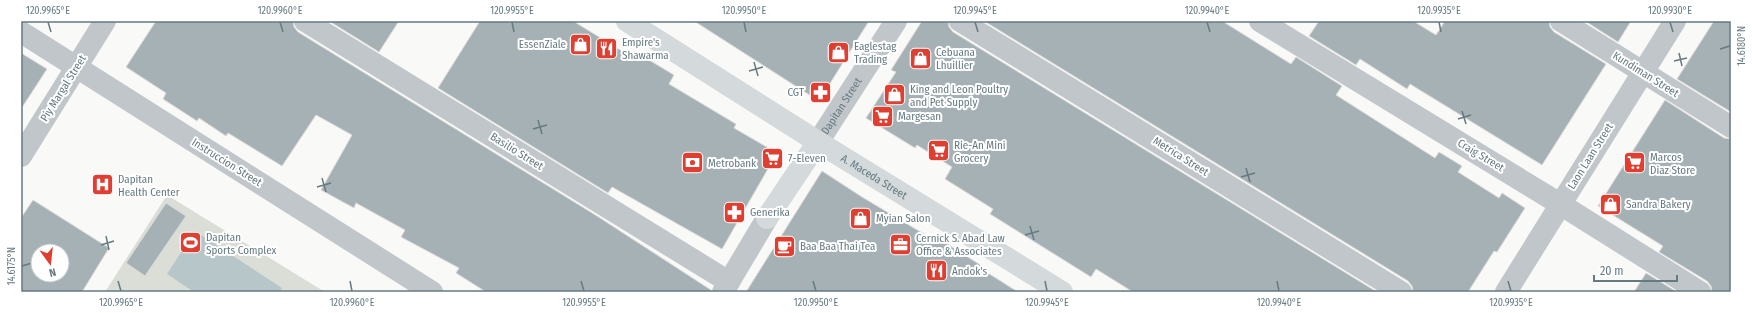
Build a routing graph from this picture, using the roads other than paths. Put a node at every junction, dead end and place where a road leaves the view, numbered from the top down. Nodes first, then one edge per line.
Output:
1 (105, 21) edge
2 (305, 21) edge
3 (628, 21) edge
4 (896, 21) edge
5 (960, 21) edge
6 (1260, 21) edge
7 (1561, 21) edge
8 (1675, 21) edge
9 (21, 32) edge
10 (76, 67) junction
11 (1642, 72) junction
12 (1731, 127) edge
13 (818, 142) junction
14 (21, 156) edge
15 (1560, 204) junction
16 (767, 218) joint
17 (726, 287) edge
18 (432, 292) edge
19 (1062, 292) edge
20 (1401, 292) edge
21 (1506, 292) edge
22 (1700, 292) edge

1 - 10 street, Piy Margal Street
2 - 17 street, Basilio Street
3 - 13 main road, A. Maceda Street
4 - 13 street, Dapitan Street
5 - 20 street, Metrica Street
6 - 15 street, Craig Street
7 - 11 street, Kundiman Street
8 - 11 street, Laon Laan Street
9 - 10 street, Instruccion Street
10 - 14 street, Piy Margal Street
10 - 18 street, Instruccion Street
11 - 12 street, Kundiman Street
11 - 15 street, Laon Laan Street
13 - 16 main road, Dapitan Street
13 - 19 main road, A. Maceda Street
15 - 21 street, Laon Laan Street
15 - 22 street, Craig Street
16 - 17 street, Dapitan Street

